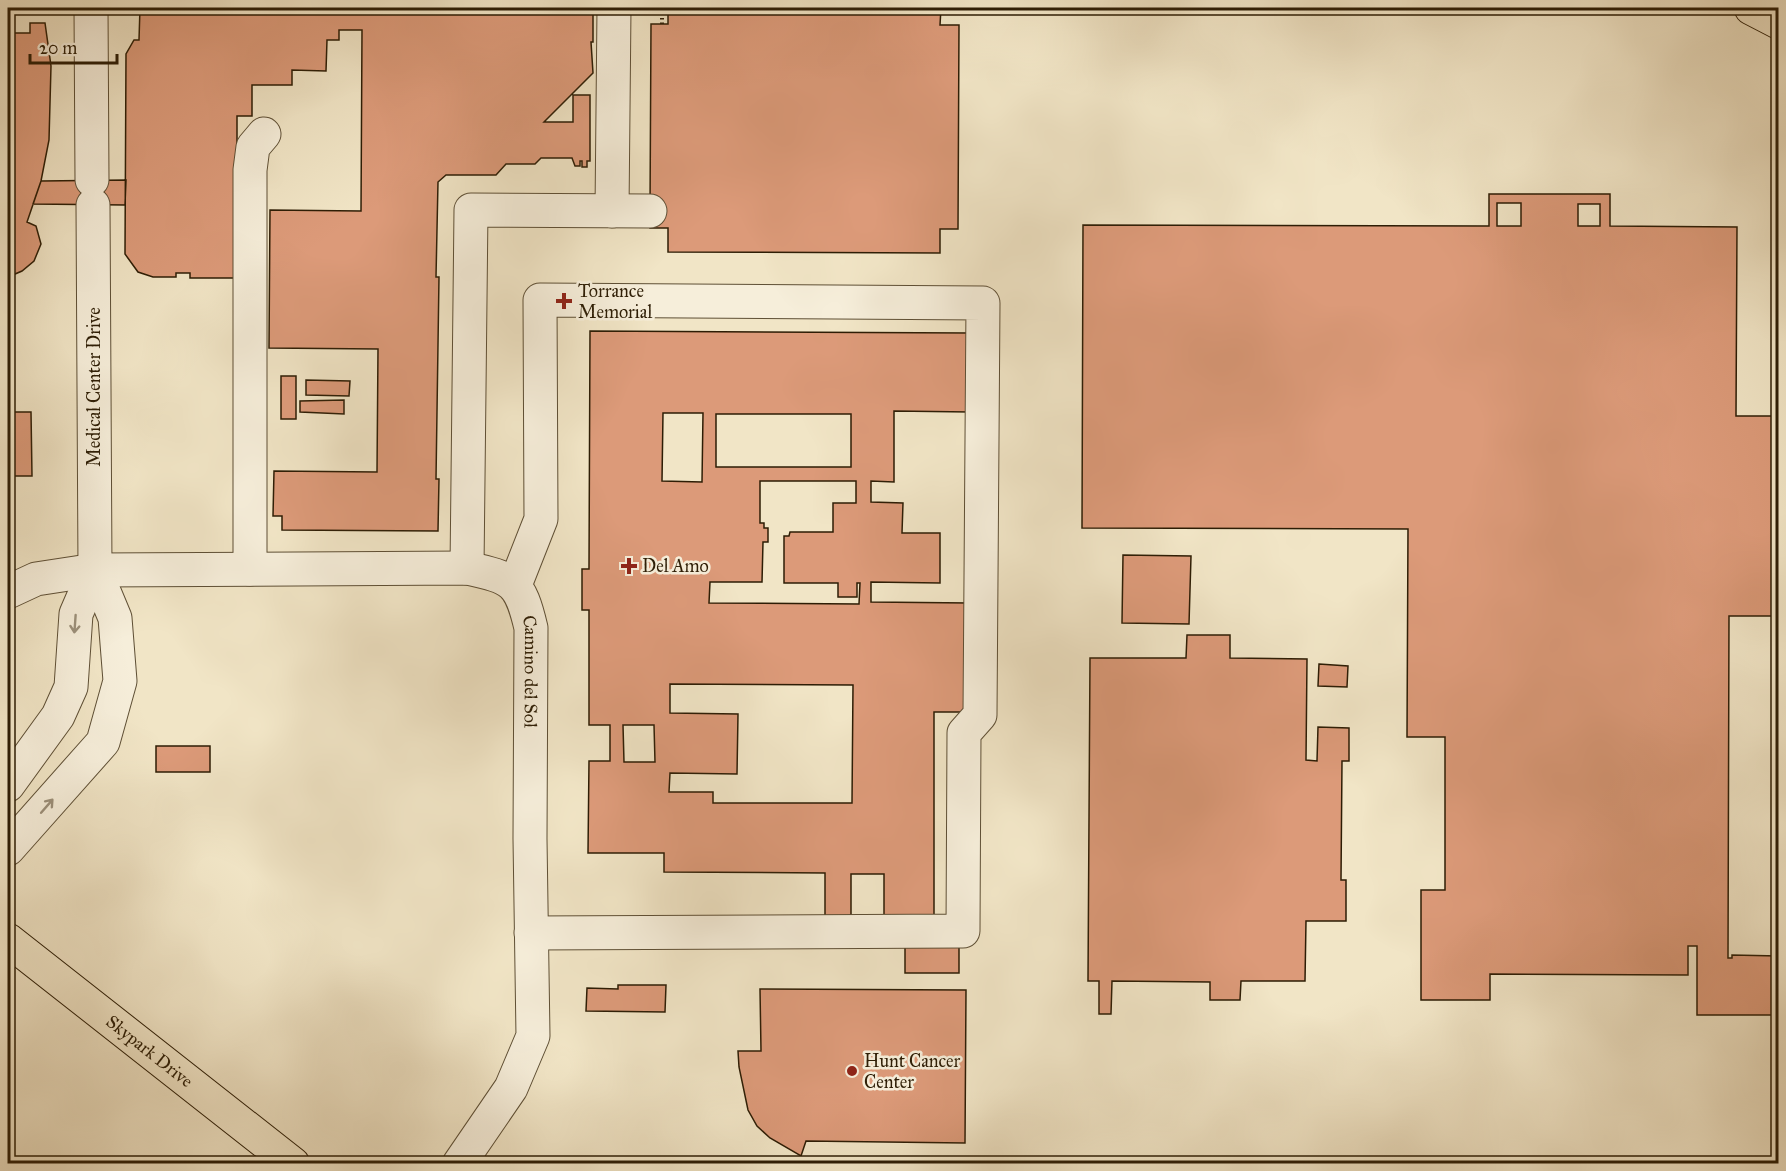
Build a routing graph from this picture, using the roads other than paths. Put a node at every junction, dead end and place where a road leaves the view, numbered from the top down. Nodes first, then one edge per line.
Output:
1 (91, 8) edge
2 (614, 8) edge
3 (1751, 8) edge
4 (1779, 22) edge
5 (264, 134) dead end
6 (612, 211) junction
7 (650, 211) dead end
8 (467, 568) junction
9 (250, 569) junction
10 (95, 570) junction
11 (516, 585) junction
12 (8, 592) edge
13 (8, 785) edge
14 (8, 849) edge
15 (531, 933) junction
16 (8, 940) edge
17 (292, 1164) edge
18 (459, 1164) edge

1 - 10 street, Medical Center Drive
2 - 6 street
3 - 4 main road
5 - 9 street
6 - 7 street
6 - 8 street
8 - 9 street
8 - 11 street
9 - 10 street
10 - 12 street
10 -> 13 street, Medical Center Drive
14 -> 10 street, Medical Center Drive
11 - 15 street, Camino del Sol
11 - 15 street
15 - 18 street, Camino del Sol
16 - 17 main road, Skypark Drive

